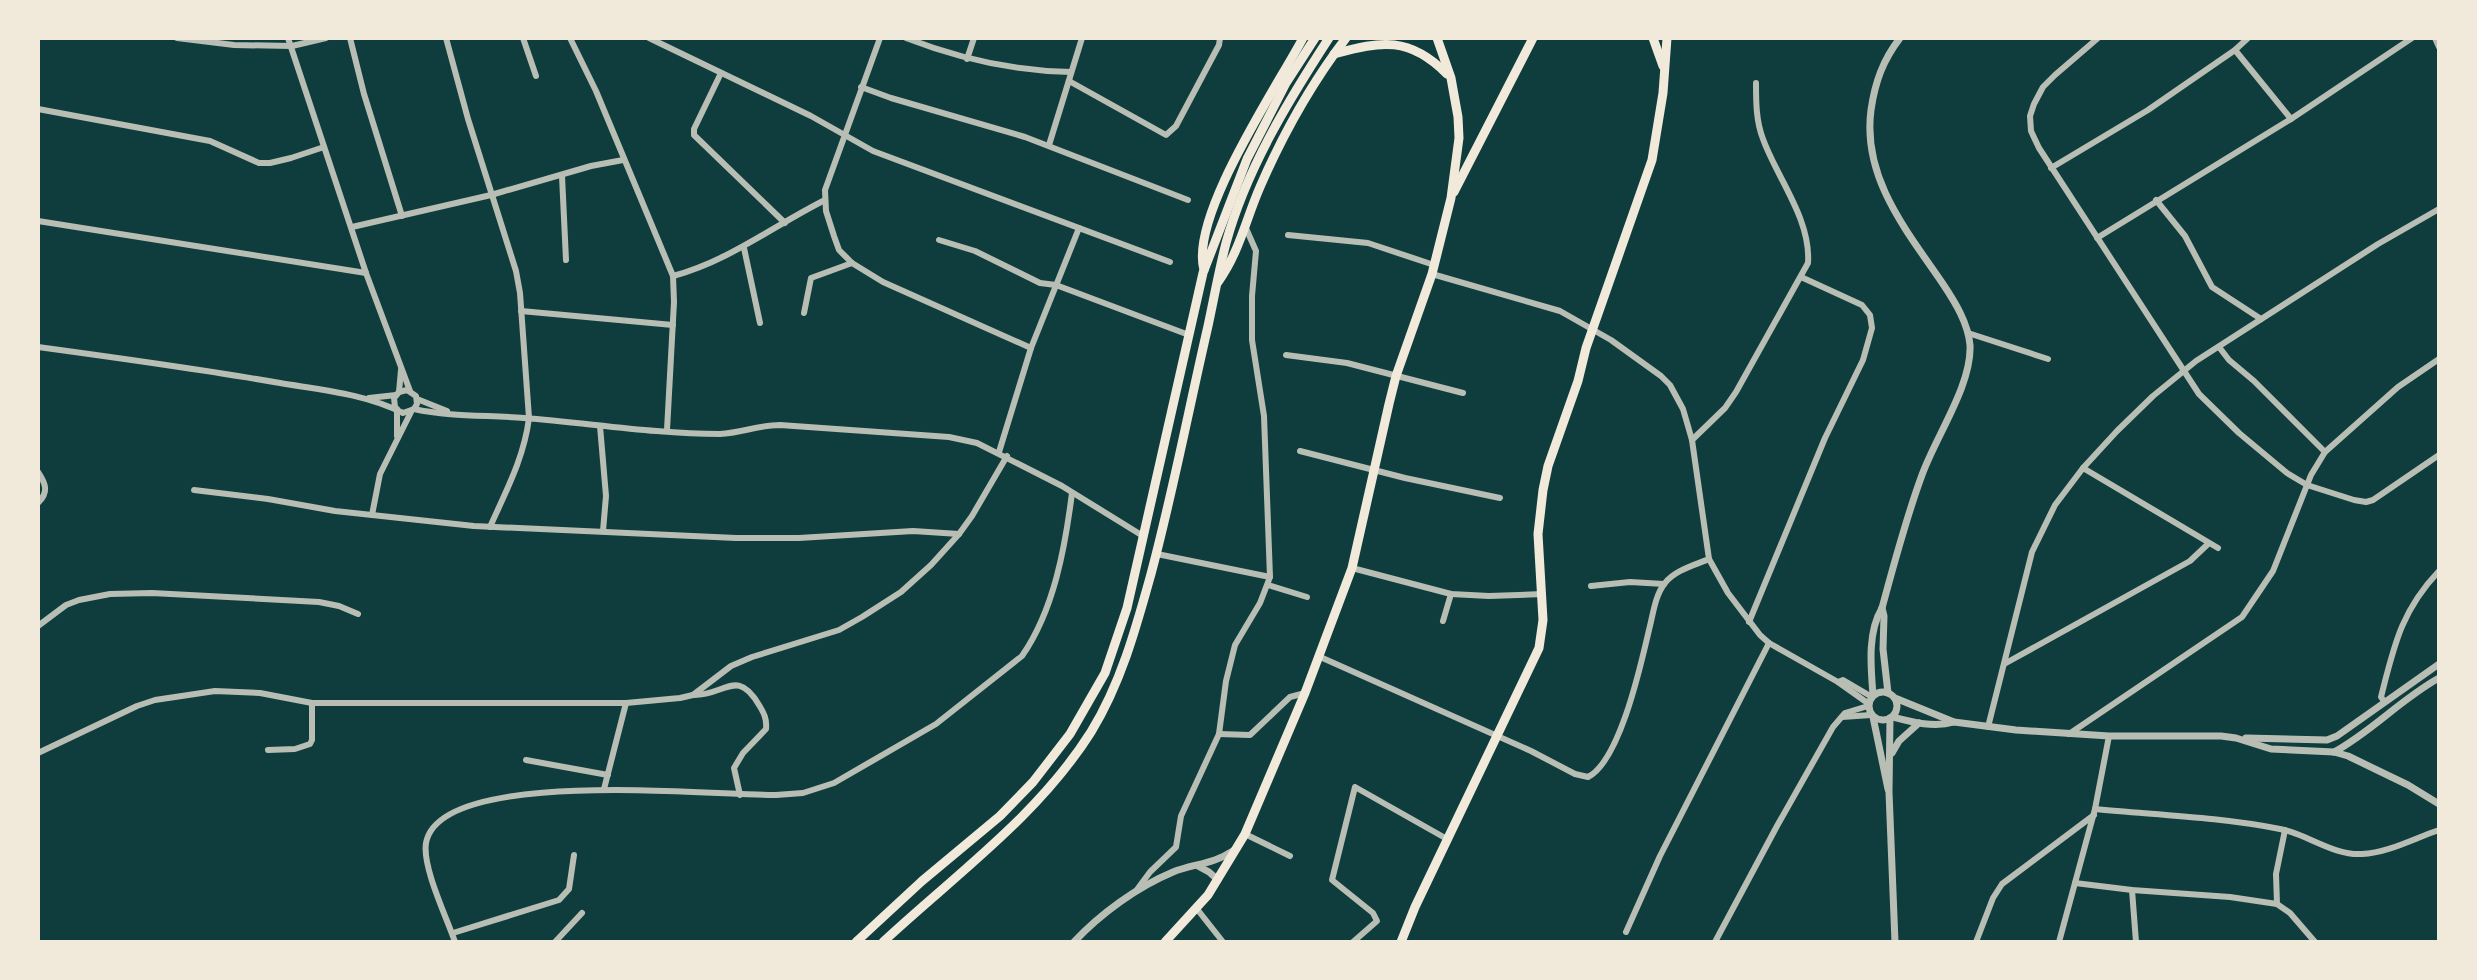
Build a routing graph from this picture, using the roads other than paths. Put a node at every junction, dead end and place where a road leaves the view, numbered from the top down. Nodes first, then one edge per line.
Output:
1 (177, 38) edge
2 (288, 38) edge
3 (326, 38) edge
4 (350, 38) edge
5 (446, 38) edge
6 (523, 38) edge
7 (570, 38) edge
8 (649, 38) edge
9 (880, 38) edge
10 (906, 38) edge
11 (974, 38) edge
12 (1082, 38) edge
13 (1220, 38) edge
14 (1303, 38) edge
15 (1315, 38) edge
16 (1329, 38) edge
17 (1346, 38) edge
18 (1437, 38) edge
19 (1533, 38) edge
20 (1653, 38) edge
21 (1667, 38) edge
22 (1900, 38) edge
23 (2098, 38) edge
24 (2248, 38) edge
25 (2412, 38) edge
26 (2435, 38) edge
27 (232, 42) edge
28 (292, 46) junction
29 (2439, 47) edge
30 (2235, 50) junction
31 (1334, 54) junction
32 (967, 59) junction
33 (1071, 72) junction
34 (721, 73) junction
35 (1665, 73) junction
36 (536, 76) dead end
37 (1451, 78) junction
38 (1069, 81) junction
39 (1756, 83) dead end
40 (861, 87) junction
41 (38, 109) edge
42 (2291, 119) junction
43 (844, 136) junction
44 (1049, 145) junction
45 (324, 147) junction
46 (623, 160) junction
47 (2051, 168) junction
48 (562, 176) junction
49 (491, 195) junction
50 (1451, 198) junction
51 (825, 200) junction
52 (1188, 200) dead end
53 (2156, 200) junction
54 (2439, 209) edge
55 (402, 216) junction
56 (38, 221) edge
57 (785, 223) junction
58 (1245, 226) junction
59 (352, 227) junction
60 (1079, 228) junction
61 (1288, 235) dead end
62 (2097, 238) junction
63 (939, 240) dead end
64 (744, 248) junction
65 (566, 260) dead end
66 (1170, 262) dead end
67 (852, 263) junction
68 (1204, 270) junction
69 (1433, 270) junction
70 (366, 273) junction
71 (673, 276) junction
72 (1801, 277) junction
73 (1217, 283) junction
74 (1056, 285) junction
75 (521, 311) junction
76 (804, 313) dead end
77 (2261, 319) junction
78 (760, 323) dead end
79 (673, 325) junction
80 (1593, 329) junction
81 (1968, 333) junction
82 (1189, 335) junction
83 (38, 347) edge
84 (2219, 347) junction
85 (1031, 348) junction
86 (1286, 355) dead end
87 (2048, 359) dead end
88 (2439, 359) edge
89 (402, 366) junction
90 (2182, 372) junction
91 (1396, 376) junction
92 (410, 391) junction
93 (397, 393) junction
94 (1463, 393) dead end
95 (369, 398) junction
96 (417, 399) junction
97 (396, 408) junction
98 (413, 411) junction
99 (451, 413) junction
100 (529, 418) junction
101 (600, 426) junction
102 (667, 430) junction
103 (397, 436) junction
104 (1692, 440) junction
105 (1300, 451) dead end
106 (999, 452) junction
107 (2325, 452) junction
108 (2439, 455) edge
109 (1007, 456) junction
110 (2083, 468) junction
111 (1374, 470) junction
112 (38, 472) edge
113 (2307, 485) junction
114 (194, 490) dead end
115 (1072, 493) junction
116 (1500, 498) dead end
117 (38, 503) edge
118 (372, 515) junction
119 (490, 527) junction
120 (603, 531) junction
121 (959, 534) junction
122 (1143, 536) junction
123 (2208, 544) junction
124 (2218, 548) dead end
125 (1157, 554) junction
126 (1709, 559) junction
127 (1352, 568) junction
128 (2439, 571) edge
129 (1269, 581) junction
130 (1664, 584) junction
131 (1591, 586) dead end
132 (1451, 594) junction
133 (1543, 594) junction
134 (1307, 597) dead end
135 (1882, 608) junction
136 (358, 614) dead end
137 (1443, 621) dead end
138 (1749, 622) junction
139 (38, 626) edge
140 (1769, 643) junction
141 (1318, 656) junction
142 (2006, 663) junction
143 (2439, 664) edge
144 (2439, 678) edge
145 (1305, 693) junction
146 (693, 695) junction
147 (1891, 695) junction
148 (2384, 701) junction
149 (312, 703) junction
150 (626, 703) junction
151 (1871, 706) junction
152 (1891, 718) junction
153 (1954, 722) junction
154 (1919, 723) junction
155 (1988, 727) junction
156 (1219, 734) junction
157 (2069, 734) junction
158 (2109, 736) junction
159 (1498, 737) junction
160 (2236, 738) junction
161 (268, 750) dead end
162 (2334, 752) junction
163 (38, 753) edge
164 (1889, 759) junction
165 (526, 760) dead end
166 (608, 775) junction
167 (604, 789) junction
168 (1889, 792) junction
169 (740, 795) junction
170 (2439, 804) edge
171 (2095, 812) junction
172 (2285, 830) junction
173 (2439, 830) edge
174 (1245, 834) junction
175 (1447, 839) junction
176 (1239, 847) junction
177 (574, 855) dead end
178 (1290, 856) dead end
179 (1198, 866) junction
180 (1218, 880) junction
181 (2075, 883) junction
182 (2132, 890) junction
183 (1134, 894) junction
184 (2277, 904) junction
185 (1197, 909) junction
186 (582, 913) dead end
187 (1626, 932) dead end
188 (453, 933) junction
189 (455, 942) edge
190 (555, 942) edge
191 (856, 942) edge
192 (883, 942) edge
193 (1074, 942) edge
194 (1165, 942) edge
195 (1223, 942) edge
196 (1353, 942) edge
197 (1401, 942) edge
198 (1715, 942) edge
199 (1895, 942) edge
200 (1976, 942) edge
201 (2059, 942) edge
202 (2136, 942) edge
203 (2315, 942) edge

1 - 27 street
2 - 28 street
3 - 28 street
4 - 55 street
5 - 49 street
6 - 36 street
7 - 46 street
8 - 34 street
9 - 40 street
10 - 32 street
11 - 32 street
12 - 33 street
13 - 38 street
14 - 68 main road
15 - 68 main road
16 - 73 main road
17 - 31 main road
18 - 37 main road
19 - 50 main road
20 - 35 main road
21 - 35 main road
22 - 81 street
23 - 47 street
24 - 30 street
25 - 42 street
26 - 29 street
27 - 28 street
28 - 45 street
30 - 42 street
30 - 47 street
31 - 37 main road
31 - 58 main road
32 - 33 street
33 - 38 street
34 - 43 street
34 - 57 street
35 - 80 main road
37 - 50 main road
38 - 44 street
39 - 72 street
40 - 43 street
40 - 44 street
41 - 45 street
42 - 53 street
43 - 51 street
43 - 60 street
44 - 52 street
45 - 59 street
46 - 48 street
46 - 71 street
47 - 62 street
48 - 49 street
48 - 65 street
49 - 55 street
49 - 75 street
50 - 69 main road
51 - 57 street
51 - 67 street
53 - 62 street
53 - 77 street
54 - 77 street
55 - 59 street
56 - 70 street
57 - 64 street
58 - 73 main road
58 - 129 street
59 - 70 street
60 - 66 street
60 - 74 street
61 - 69 street
62 - 90 street
63 - 74 street
64 - 71 street
64 - 78 street
67 - 76 street
67 - 85 street
68 - 82 main road
69 - 80 street
69 - 91 main road
70 - 89 street
71 - 79 street
72 - 104 street
72 - 138 street
73 - 125 main road
74 - 82 street
74 - 85 street
75 - 79 street
75 - 100 street
77 - 84 street
79 - 102 street
80 - 104 street
80 - 133 main road
81 - 87 street
81 - 135 street
82 - 122 main road
83 - 95 street
84 - 90 street
84 - 107 street
85 - 106 street
86 - 91 street
88 - 107 street
89 - 92 street
89 - 93 street
90 - 110 street
90 - 113 street
91 - 94 street
91 - 111 main road
92 - 93 street
92 - 96 street
93 - 95 street
93 - 97 street
95 - 97 street
96 - 98 street
96 - 99 street
97 - 98 street
97 - 103 street
98 - 99 street
98 - 103 street
99 - 100 street
100 - 101 street
100 - 119 street
101 - 102 street
101 - 120 street
102 - 106 street
103 - 118 street
104 - 126 street
105 - 111 street
106 - 109 street
107 - 113 street
108 - 113 street
109 - 115 street
109 - 121 street
110 - 123 street
110 - 142 street
111 - 116 street
111 - 127 main road
112 - 117 street
113 - 157 street
114 - 118 street
115 - 122 street
115 - 169 street
118 - 119 street
119 - 120 street
120 - 121 street
121 - 146 street
122 - 191 main road
123 - 124 street
123 - 142 street
125 - 129 street
125 - 192 main road
126 - 130 street
126 - 138 street
127 - 132 street
127 - 141 main road
128 - 148 street
129 - 134 street
129 - 156 street
130 - 131 street
130 - 159 street
132 - 133 street
132 - 137 street
133 - 159 main road
135 - 147 street
135 - 151 street
136 - 139 street
138 - 140 street
140 - 151 street
140 - 187 street
141 - 145 main road
141 - 159 street
142 - 155 street
143 - 148 street
144 - 162 street
145 - 156 street
145 - 174 main road
146 - 150 street
146 - 169 street
147 - 151 street
147 - 152 street
147 - 153 street
148 - 160 street
149 - 150 street
149 - 161 street
149 - 163 street
150 - 166 street
151 - 152 street
151 - 168 street
151 - 198 street
152 - 154 street
152 - 164 street
153 - 154 street
153 - 155 street
154 - 164 street
155 - 157 street
156 - 183 street
157 - 158 street
158 - 160 street
158 - 171 street
159 - 175 main road
160 - 162 street
162 - 170 street
164 - 168 street
165 - 166 street
166 - 167 street
167 - 169 street
167 - 188 street
168 - 199 street
171 - 172 street
171 - 181 street
171 - 200 street
172 - 173 street
172 - 184 street
174 - 176 main road
174 - 178 street
175 - 196 street
175 - 197 main road
176 - 179 street
176 - 180 main road
177 - 188 street
179 - 180 street
179 - 183 street
180 - 185 main road
181 - 182 street
181 - 201 street
182 - 184 street
182 - 202 street
183 - 193 street
184 - 203 street
185 - 194 main road
185 - 195 street
186 - 190 street
188 - 189 street

